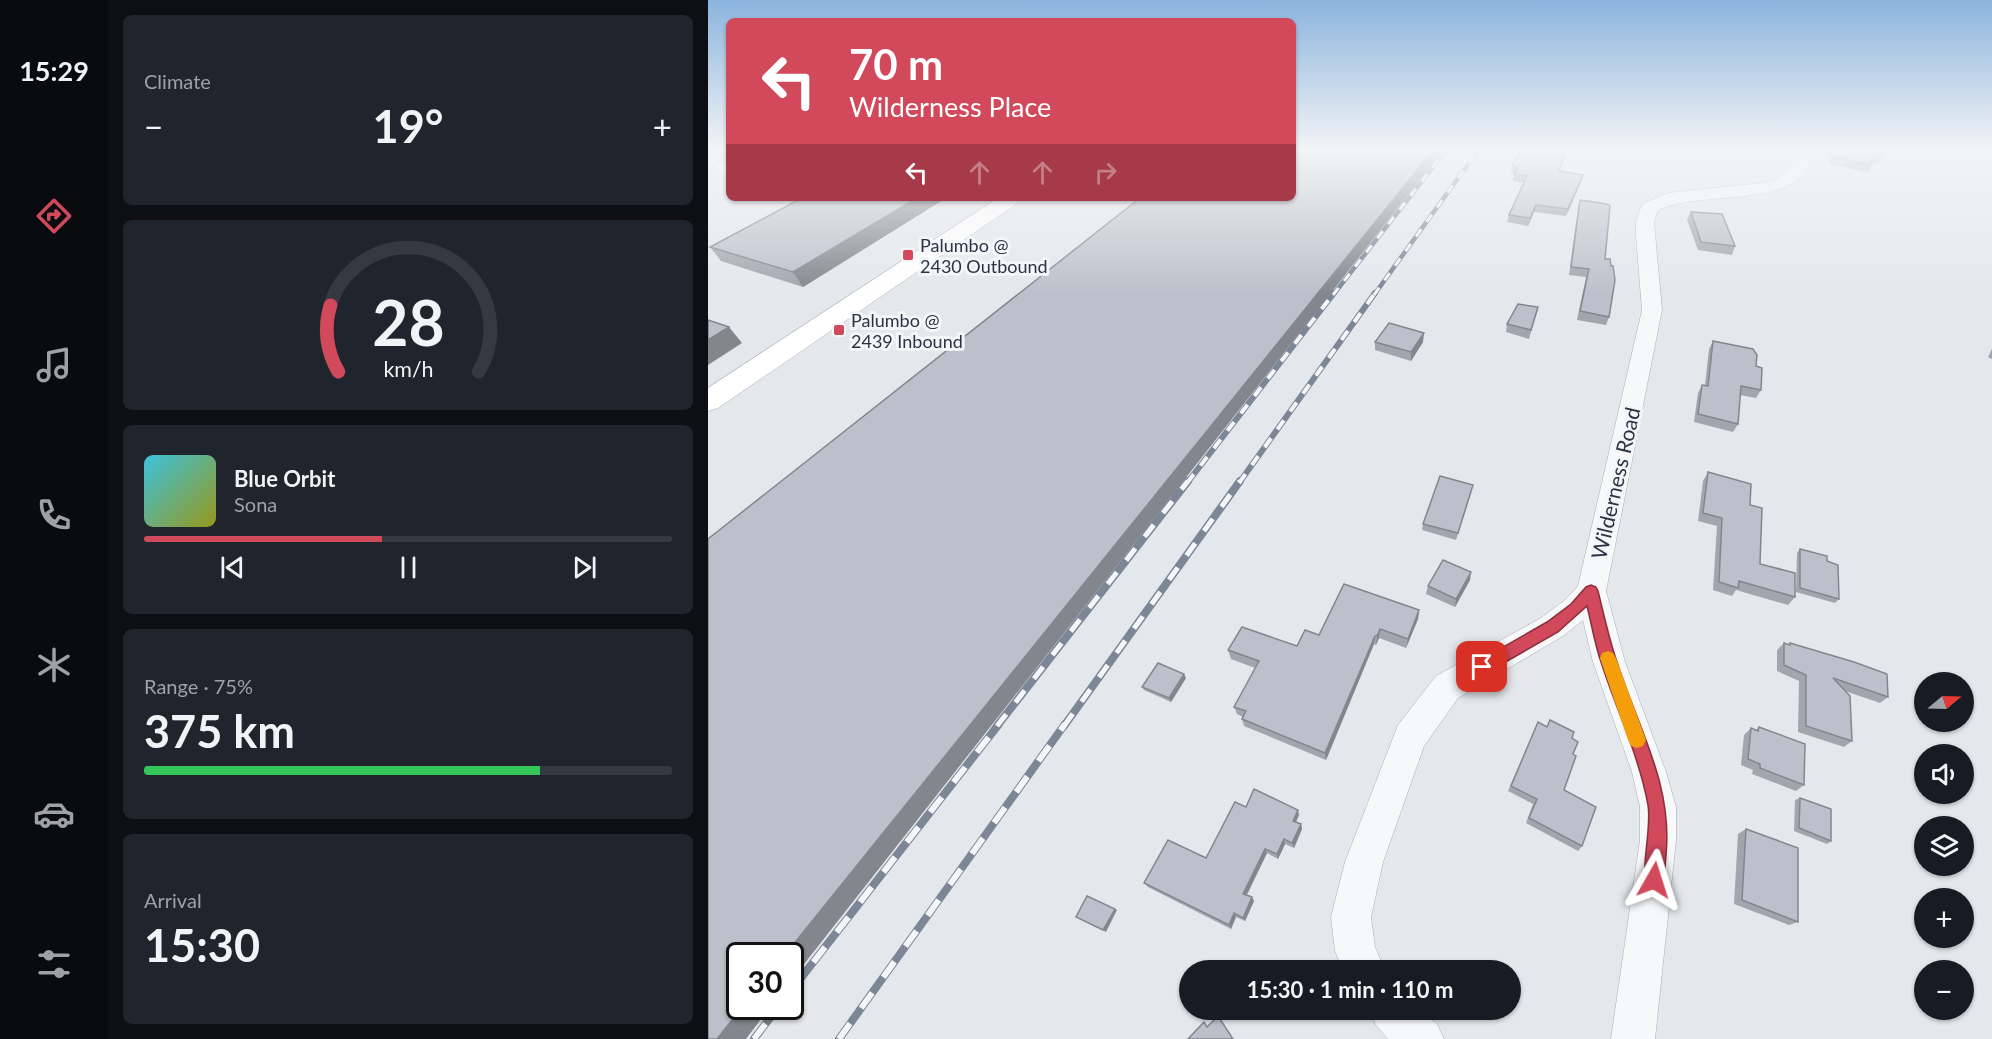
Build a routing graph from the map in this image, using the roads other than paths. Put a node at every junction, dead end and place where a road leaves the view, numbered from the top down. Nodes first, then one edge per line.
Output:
1 (1678, 197) edge
2 (1008, 201) edge
3 (708, 401) edge
4 (1591, 591) junction
5 (1360, 960) edge
6 (1399, 1020) edge
7 (1422, 1039) edge
8 (1633, 1039) edge

1 - 4 street, Wilderness Road
2 - 3 street
4 - 5 street
4 - 8 street, Wilderness Road
6 - 7 street

